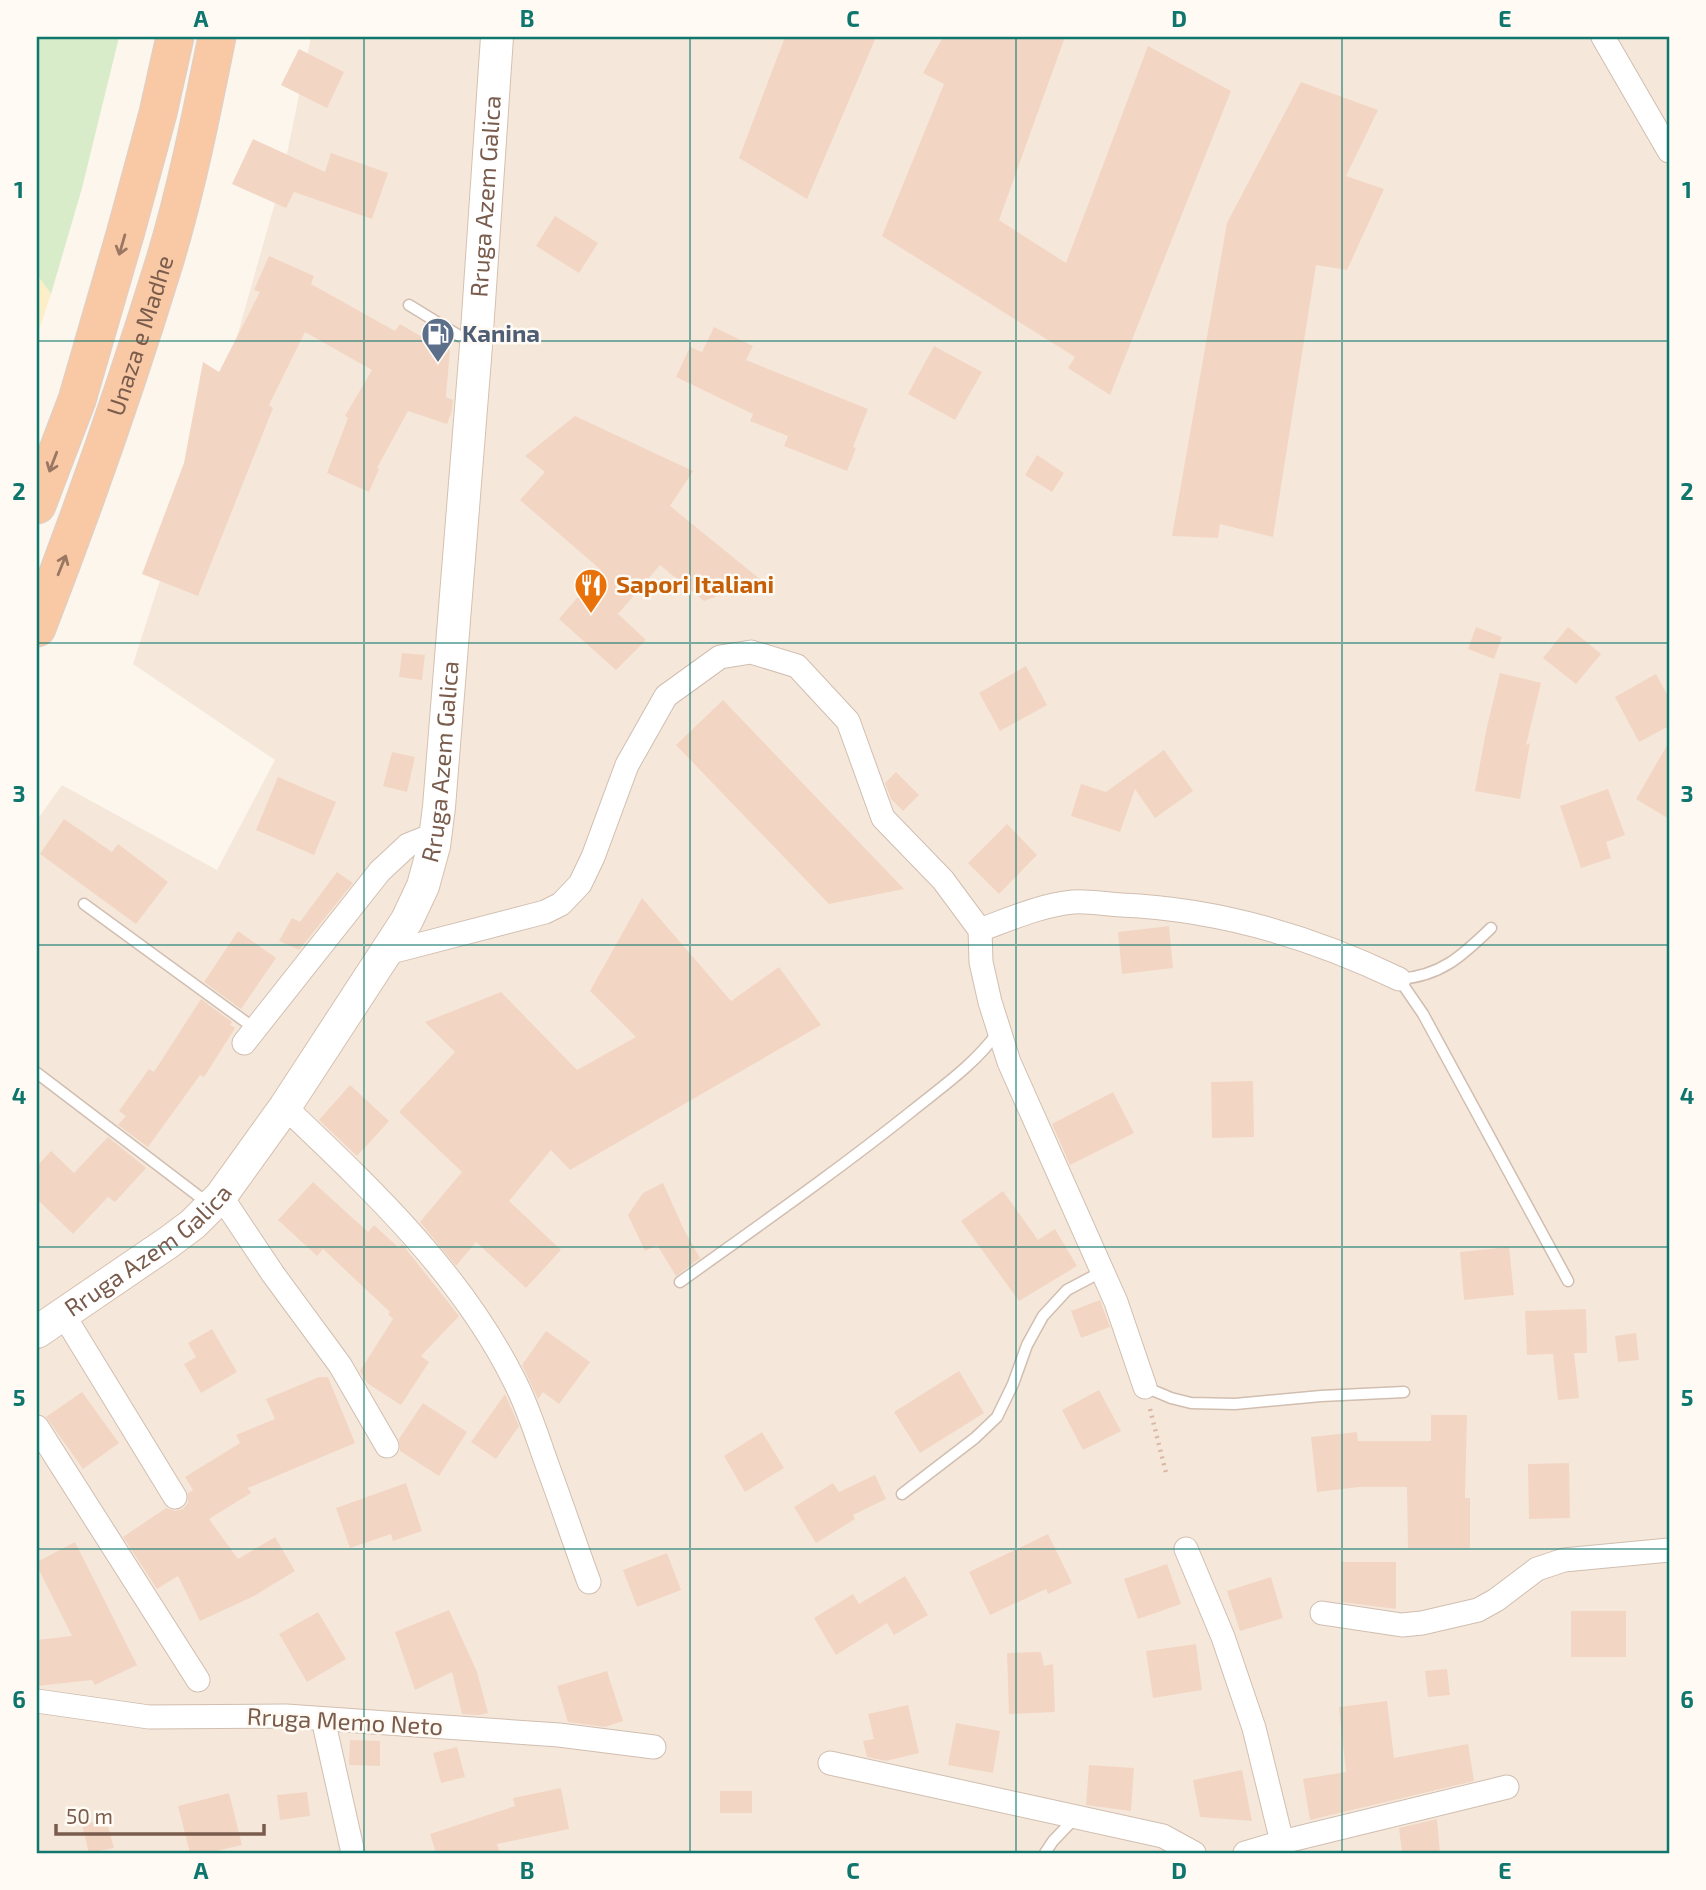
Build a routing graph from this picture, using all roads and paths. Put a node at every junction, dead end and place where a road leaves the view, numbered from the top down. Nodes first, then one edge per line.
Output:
1 (154, 37) edge
2 (175, 37) edge
3 (217, 37) edge
4 (238, 37) edge
5 (497, 37) edge
6 (1603, 37) edge
7 (1669, 151) edge
8 (190, 162) junction
9 (134, 195) junction
10 (409, 305) dead end
11 (476, 346) junction
12 (37, 505) edge
13 (37, 628) edge
14 (436, 834) junction
15 (84, 904) dead end
16 (1491, 928) dead end
17 (980, 930) junction
18 (387, 953) junction
19 (1399, 979) junction
20 (999, 1030) junction
21 (249, 1035) joint
22 (37, 1073) edge
23 (285, 1107) junction
24 (216, 1201) junction
25 (1101, 1272) junction
26 (1568, 1281) dead end
27 (680, 1282) dead end
28 (64, 1314) junction
29 (37, 1332) edge
30 (1145, 1387) junction
31 (1404, 1392) dead end
32 (37, 1427) edge
33 (387, 1446) dead end
34 (1166, 1473) dead end
35 (902, 1494) dead end
36 (176, 1497) dead end
37 (1186, 1549) dead end
38 (1669, 1550) edge
39 (589, 1582) dead end
40 (1322, 1613) dead end
41 (198, 1680) dead end
42 (37, 1701) edge
43 (323, 1719) junction
44 (654, 1747) dead end
45 (830, 1763) dead end
46 (1507, 1787) dead end
47 (1075, 1818) junction
48 (1282, 1842) junction
49 (353, 1853) edge
50 (1045, 1853) edge
51 (1194, 1853) edge
52 (1245, 1853) edge

1 - 9 highway
2 - 9 highway, Unaza e Madhe
3 - 8 highway, Unaza e Madhe
4 - 8 highway
5 - 11 main road, Rruga Azem Galica
6 - 7 street
13 -> 8 highway, Unaza e Madhe
9 -> 12 highway, Unaza e Madhe
10 - 11 lane
11 - 14 main road, Rruga Azem Galica
14 - 18 main road, Rruga Azem Galica
14 - 21 street
15 - 21 lane
16 - 19 lane
17 - 18 street
17 - 19 street
17 - 20 street
18 - 23 main road, Rruga Azem Galica
19 - 26 lane
20 - 25 street
20 - 27 lane
22 - 24 lane
23 - 24 main road, Rruga Azem Galica
23 - 39 street
24 - 28 main road, Rruga Azem Galica
24 - 33 street
25 - 30 street
25 - 35 lane
28 - 29 main road, Rruga Azem Galica
28 - 36 street
30 - 31 lane
30 - 34 path
32 - 41 street
37 - 48 street
38 - 40 street
42 - 43 street, Rruga Memo Neto
43 - 44 street, Rruga Memo Neto
43 - 49 street
45 - 47 street
46 - 48 street
47 - 50 lane
47 - 51 street
48 - 52 street

